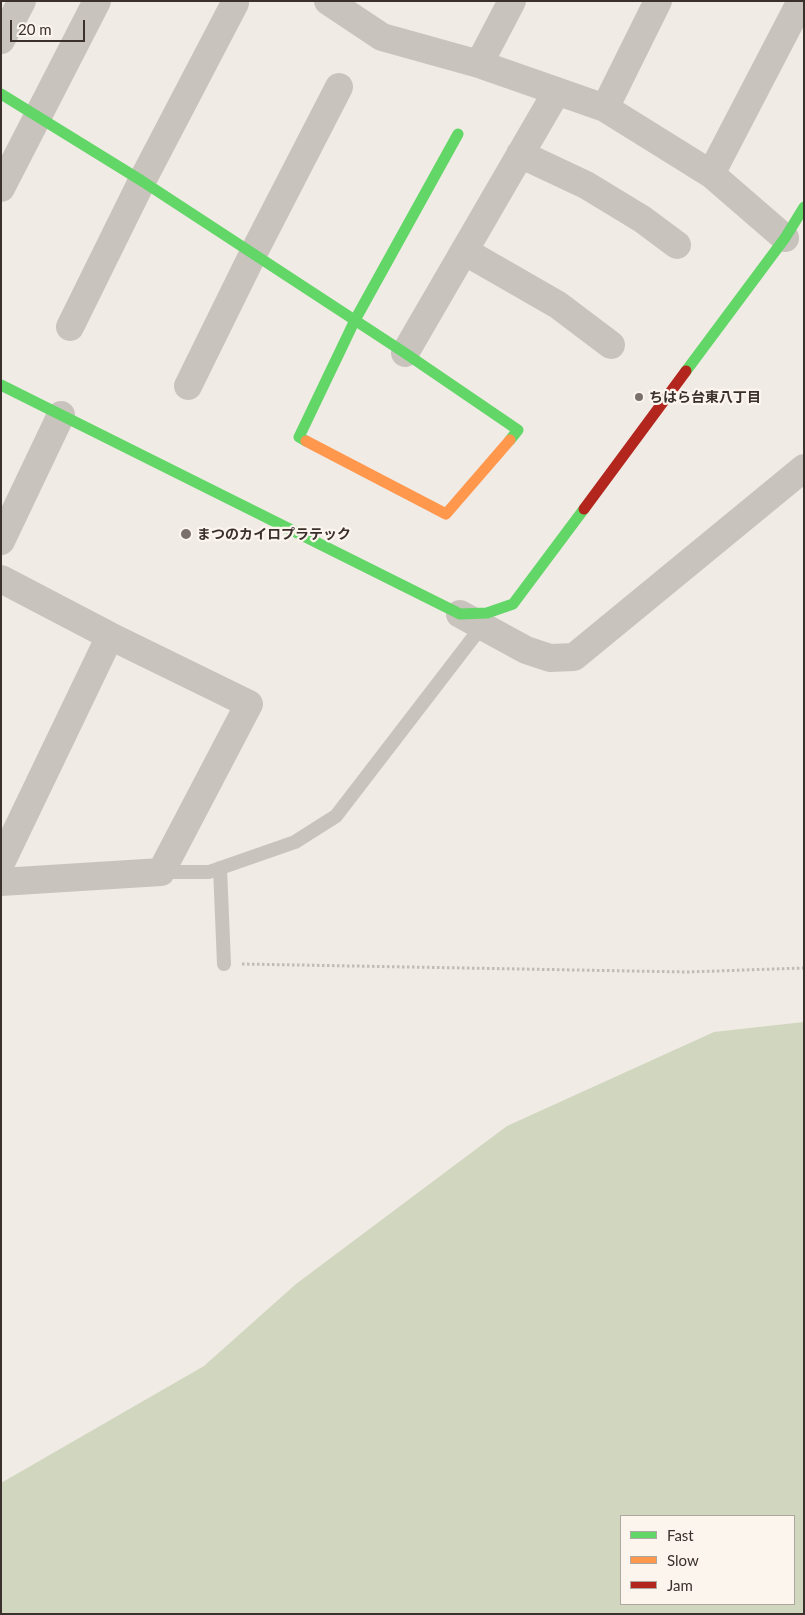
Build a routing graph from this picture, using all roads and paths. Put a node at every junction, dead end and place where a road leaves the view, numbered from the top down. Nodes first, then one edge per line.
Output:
1 (22, 1) edge
2 (97, 1) edge
3 (512, 1) edge
4 (658, 1) edge
5 (801, 1) edge
6 (235, 3) dead end
7 (344, 6) edge
8 (4, 30) edge
9 (479, 64) junction
10 (339, 87) dead end
11 (557, 91) junction
12 (1, 94) edge
13 (605, 108) junction
14 (37, 115) junction
15 (458, 134) dead end
16 (520, 154) junction
17 (711, 174) junction
18 (142, 181) junction
19 (1, 188) edge
20 (804, 207) edge
21 (785, 238) junction
22 (677, 245) dead end
23 (464, 251) junction
24 (253, 254) junction
25 (355, 320) junction
26 (70, 328) dead end
27 (611, 344) dead end
28 (405, 352) junction
29 (1, 385) edge
30 (188, 386) dead end
31 (61, 415) junction
32 (804, 468) edge
33 (1, 541) edge
34 (1, 579) edge
35 (471, 620) junction
36 (110, 636) junction
37 (1, 864) edge
38 (220, 868) junction
39 (161, 872) junction
40 (1, 882) edge
41 (224, 964) joint
42 (804, 968) edge

1 - 8 street
2 - 14 street
3 - 9 street
4 - 13 street
5 - 17 street
6 - 18 street
7 - 9 street
9 - 11 street
10 - 24 street
11 - 13 street
11 - 16 street
12 - 14 street
13 - 17 street
14 - 18 street
14 - 19 street
15 - 25 street
16 - 22 street
16 - 23 street
17 - 21 street
18 - 24 street
18 - 26 street
20 - 21 street
21 - 35 street
23 - 27 street
23 - 28 street
24 - 25 street
24 - 30 street
25 - 28 street
25 - 28 street
29 - 31 street
31 - 33 street
31 - 35 street
32 - 35 street
34 - 36 street
35 - 38 lane
36 - 37 street
36 - 39 street
38 - 39 lane
38 - 41 lane
39 - 40 street
41 - 42 path

